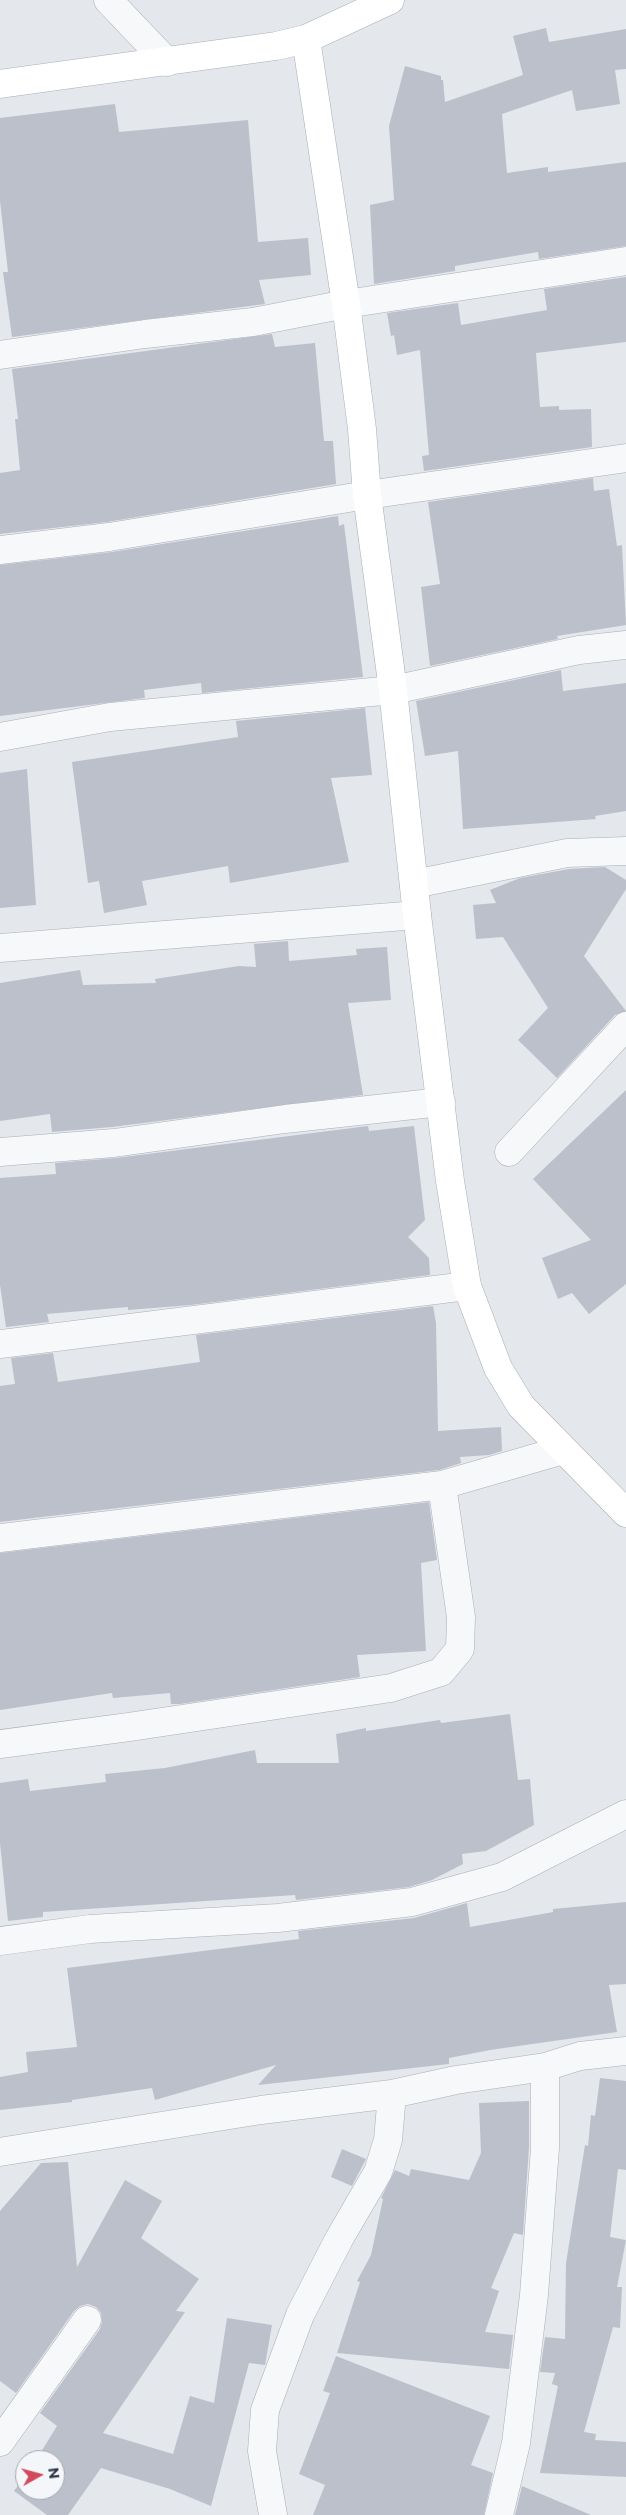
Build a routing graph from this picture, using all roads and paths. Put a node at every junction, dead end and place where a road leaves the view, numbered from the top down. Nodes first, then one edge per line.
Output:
1 (108, 0) edge
2 (390, 0) edge
3 (306, 38) junction
4 (168, 62) junction
5 (0, 84) edge
6 (626, 261) edge
7 (346, 304) junction
8 (0, 355) edge
9 (626, 458) edge
10 (367, 495) junction
11 (0, 550) edge
12 (626, 645) edge
13 (393, 690) junction
14 (0, 737) edge
15 (626, 852) edge
16 (414, 884) junction
17 (417, 914) junction
18 (0, 948) edge
19 (626, 1026) edge
20 (441, 1102) junction
21 (0, 1152) edge
22 (508, 1152) dead end
23 (467, 1286) junction
24 (0, 1344) edge
25 (563, 1450) junction
26 (442, 1485) junction
27 (626, 1513) edge
28 (0, 1538) edge
29 (0, 1744) edge
30 (626, 1814) edge
31 (0, 1941) edge
32 (626, 2051) edge
33 (545, 2067) junction
34 (392, 2094) junction
35 (0, 2152) edge
36 (87, 2320) dead end
37 (0, 2442) edge
38 (273, 2515) edge
39 (499, 2515) edge

1 - 4 street
2 - 3 street
3 - 4 street
3 - 7 street
4 - 5 street
6 - 7 street
7 - 8 street
7 - 10 street
9 - 10 street
10 - 11 street
10 - 13 street
12 - 13 street
13 - 14 street
13 - 16 street
15 - 16 street
16 - 17 street
17 - 18 street
17 - 20 street
19 - 22 street
20 - 21 street
20 - 23 street
23 - 24 street
23 - 25 street
25 - 26 street
25 - 27 street
26 - 28 street
26 - 29 street
30 - 31 street
32 - 33 street
33 - 34 street
33 - 39 street
34 - 35 street
34 - 38 street
36 - 37 street

